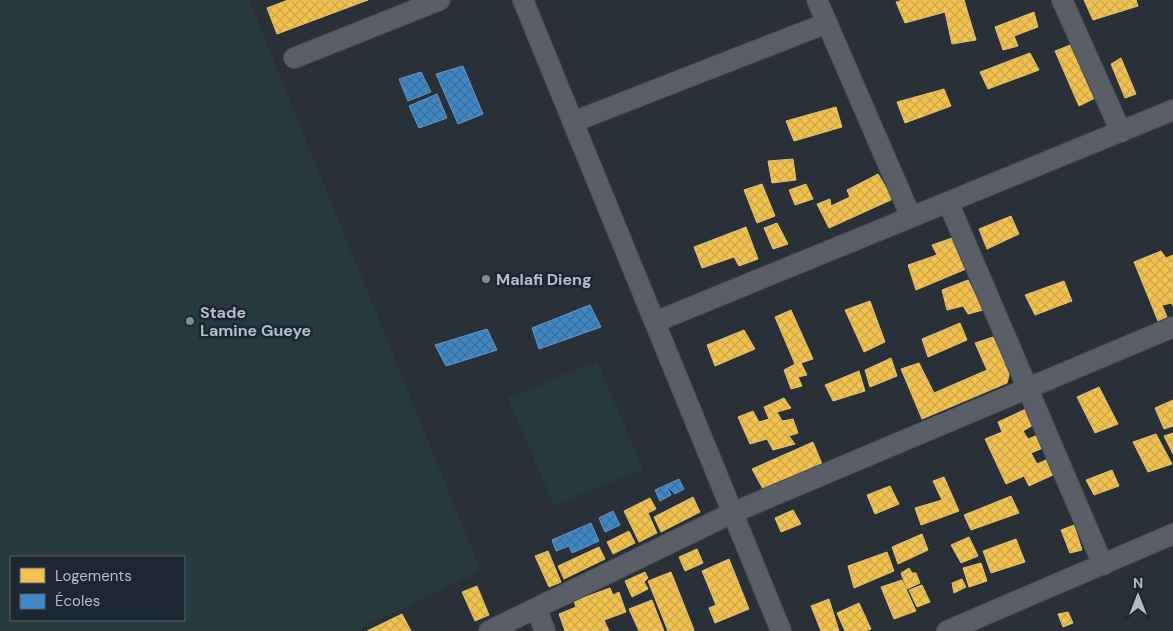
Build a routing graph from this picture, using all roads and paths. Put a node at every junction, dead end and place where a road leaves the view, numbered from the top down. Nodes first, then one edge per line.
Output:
1 (440, 0) edge
2 (523, 0) edge
3 (817, 0) edge
4 (1062, 0) edge
5 (827, 22) junction
6 (294, 58) dead end
7 (1173, 110) edge
8 (573, 122) junction
9 (1120, 132) junction
10 (948, 202) junction
11 (911, 217) junction
12 (655, 322) junction
13 (1173, 327) edge
14 (1028, 388) junction
15 (732, 513) junction
16 (1173, 534) edge
17 (1103, 565) junction
18 (536, 608) junction
19 (489, 631) edge
20 (545, 631) edge
21 (781, 631) edge
22 (947, 631) edge

1 - 6 street
2 - 8 street
3 - 5 street
4 - 9 street
5 - 8 street
5 - 11 street
7 - 9 street
8 - 12 street
9 - 10 street
10 - 11 street
10 - 14 street
11 - 12 street
12 - 15 street
13 - 14 street
14 - 15 street
14 - 17 street
15 - 18 street
15 - 21 street
16 - 17 street
17 - 22 street
18 - 19 street
18 - 20 street

